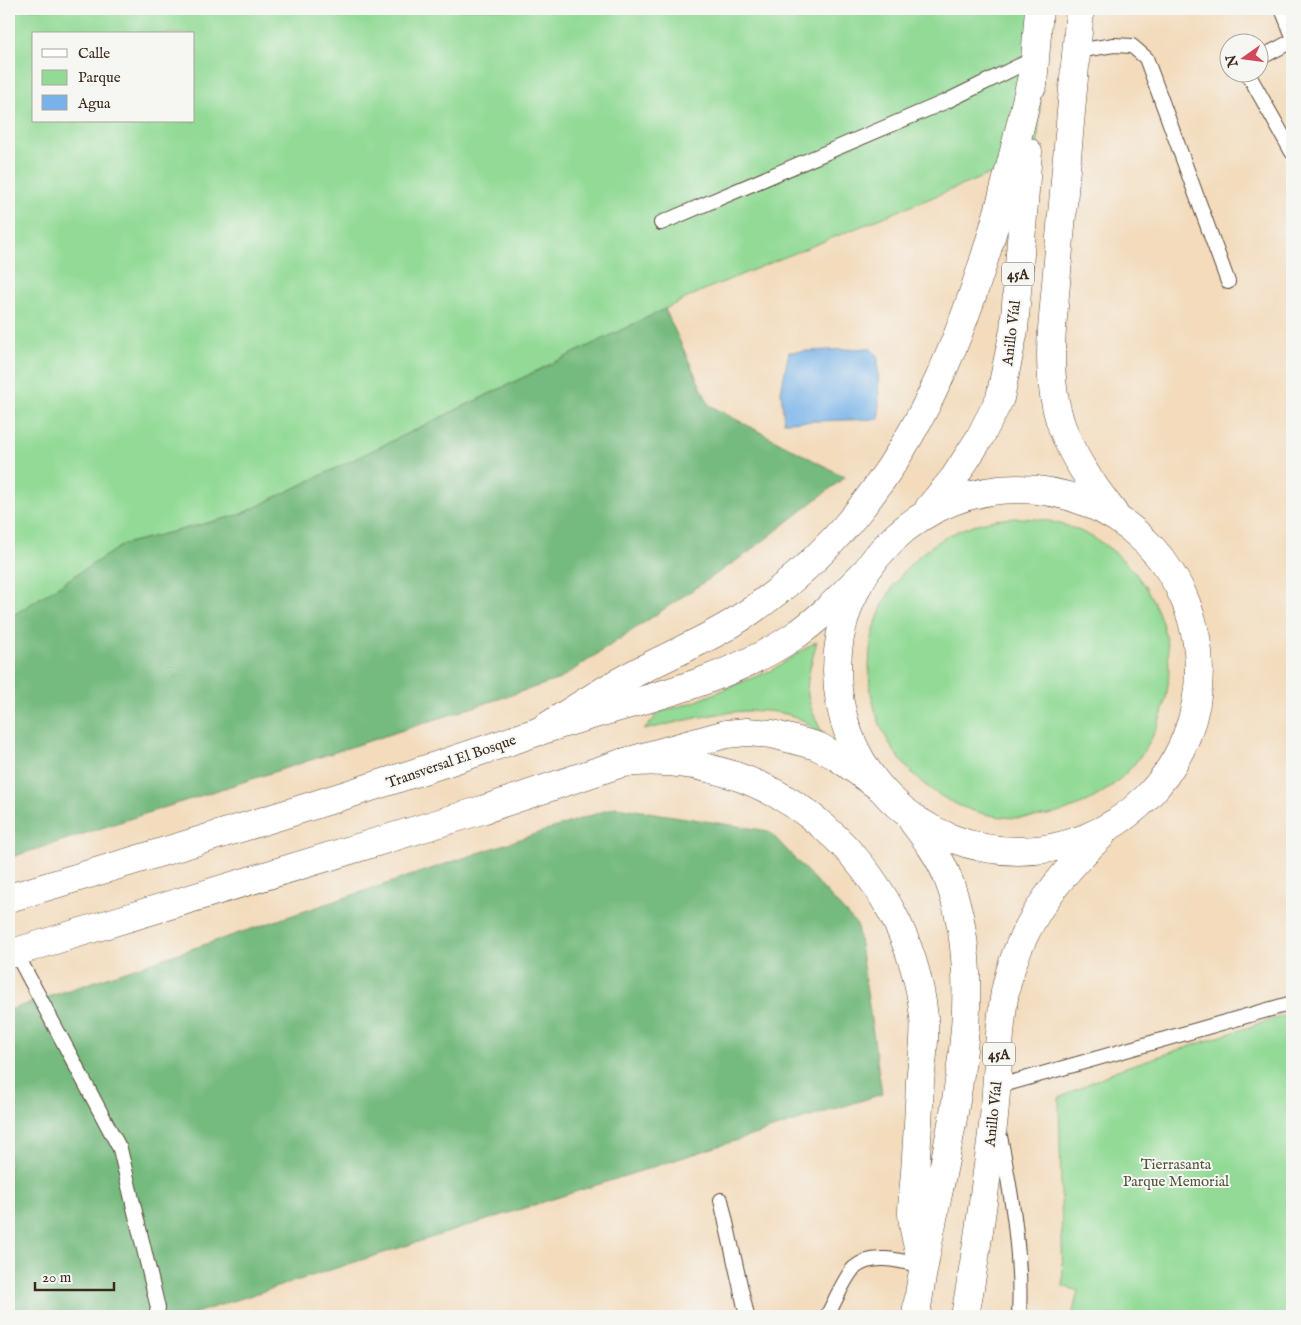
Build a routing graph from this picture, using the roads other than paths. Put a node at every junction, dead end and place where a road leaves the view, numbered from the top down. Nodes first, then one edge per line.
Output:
1 (1038, 9) edge
2 (1080, 9) edge
3 (1282, 9) edge
4 (1292, 34) edge
5 (1292, 41) edge
6 (1077, 51) junction
7 (1268, 54) edge
8 (1035, 63) junction
9 (1253, 82) edge
10 (1292, 152) edge
11 (662, 222) dead end
12 (1228, 282) dead end
13 (923, 514) junction
14 (1118, 518) junction
15 (866, 571) junction
16 (540, 730) junction
17 (622, 764) junction
18 (879, 786) junction
19 (905, 812) junction
20 (1113, 825) junction
21 (9, 898) edge
22 (12, 954) edge
23 (1292, 1004) edge
24 (995, 1098) junction
25 (720, 1200) dead end
26 (922, 1266) junction
27 (156, 1316) edge
28 (748, 1316) edge
29 (827, 1316) edge
30 (916, 1316) edge
31 (966, 1316) edge
32 (1019, 1316) edge

1 - 8 main road, Anillo Víal / 45A
2 - 6 main road, 45A
3 - 4 lane
5 - 7 lane
6 - 12 lane
6 - 14 main road, 45A
8 - 11 lane
8 - 13 main road, Anillo Víal / 45A
8 - 16 main road
9 - 10 lane
13 - 14 main road
13 - 15 main road
14 - 20 main road
15 - 16 main road, Transversal El Bosque
15 - 18 main road
16 - 21 main road, Transversal El Bosque
17 - 18 main road
17 - 22 main road
17 - 26 main road
18 - 19 main road
19 - 20 main road
19 - 26 main road, 45A
20 - 24 main road, Anillo Víal / 45A
22 - 27 lane
23 - 24 lane
24 - 31 main road, Anillo Víal / 45A
24 - 32 lane
25 - 28 lane
26 - 29 lane
26 - 30 main road, 45A

